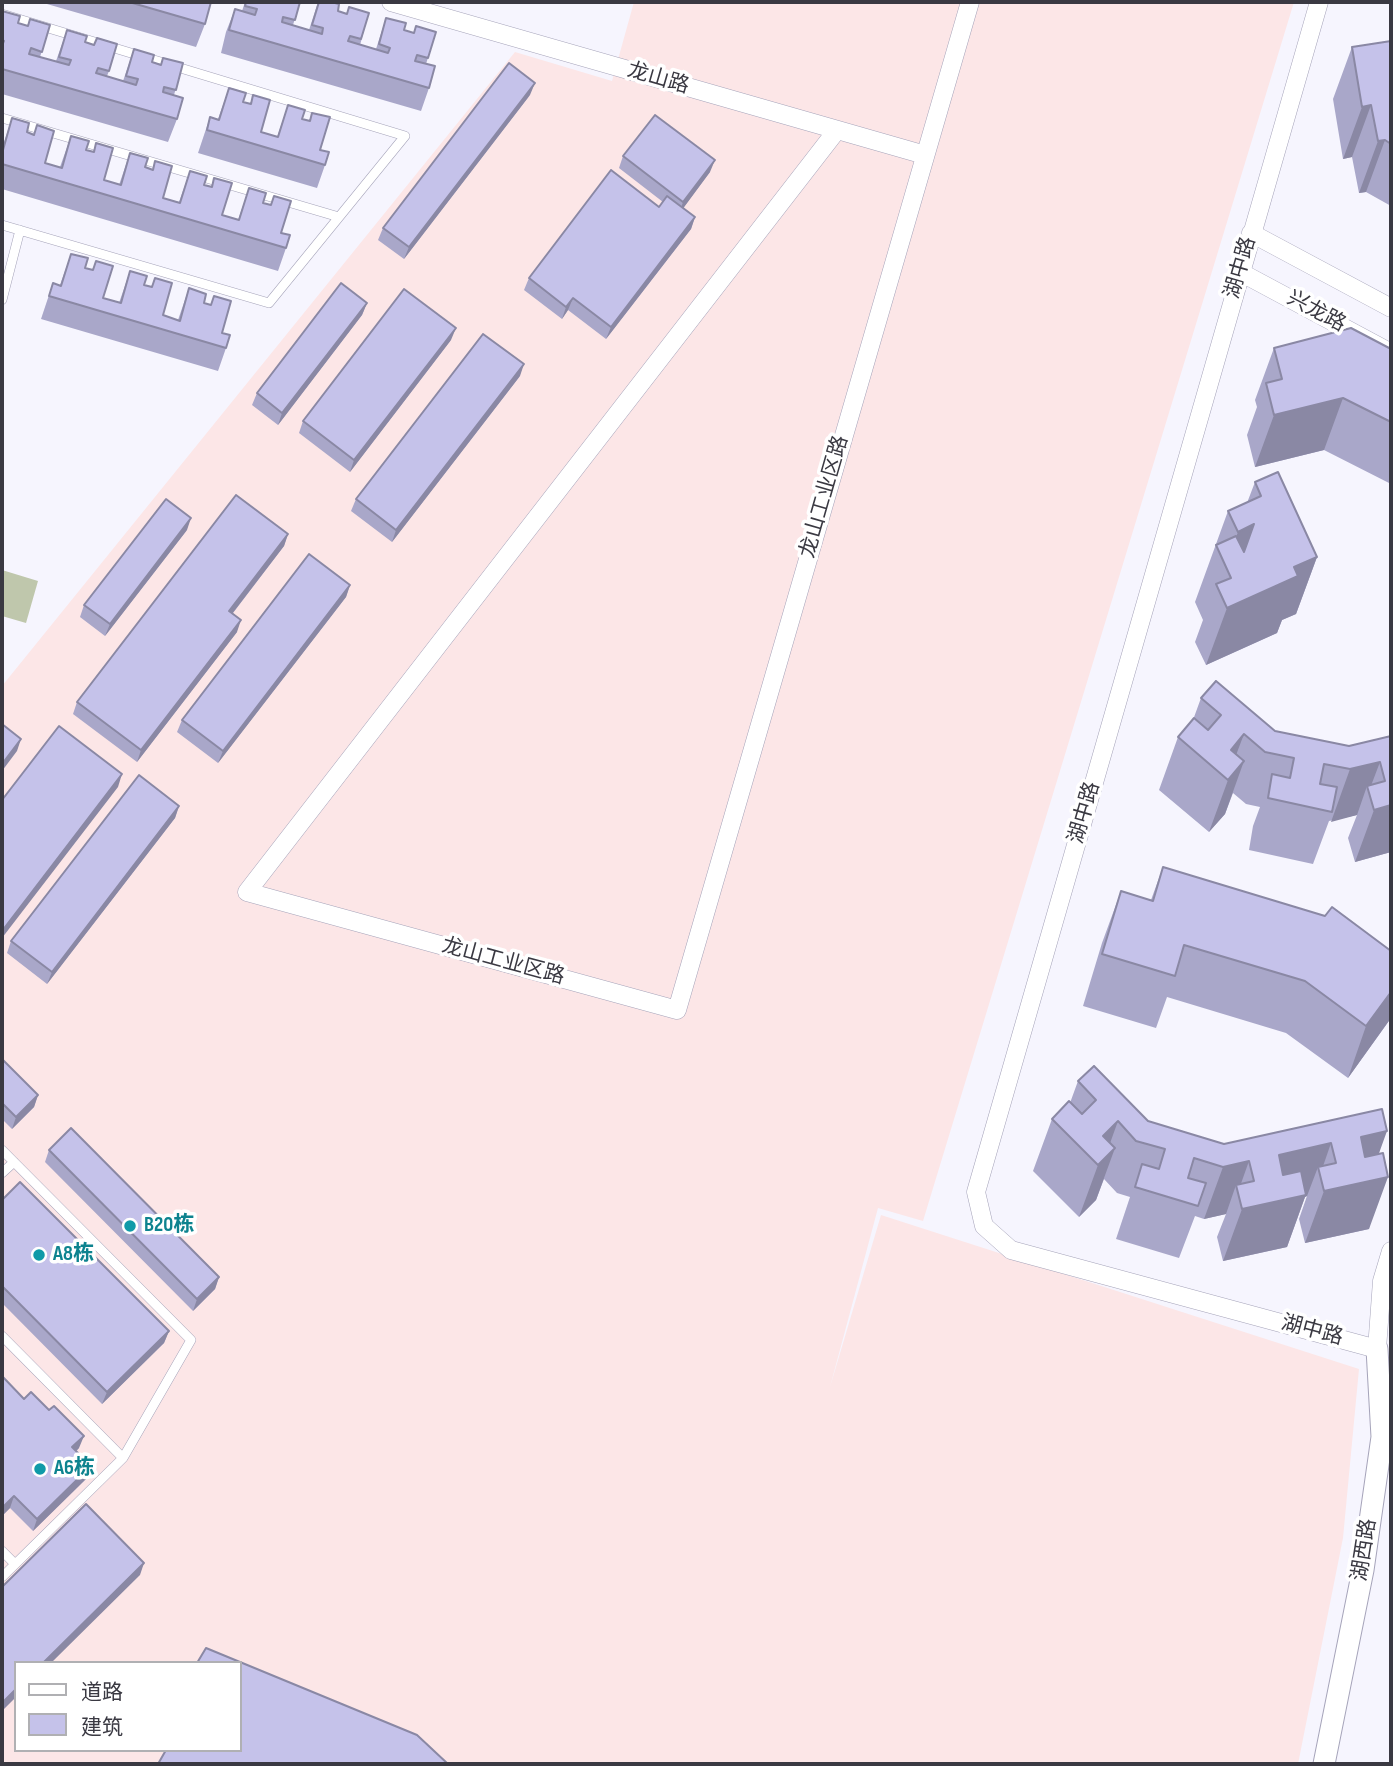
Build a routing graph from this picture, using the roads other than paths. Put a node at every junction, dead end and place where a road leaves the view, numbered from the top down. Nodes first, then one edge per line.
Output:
1 (391, 2) edge
2 (970, 2) edge
3 (1319, 2) edge
4 (441, 9) edge
5 (2, 14) edge
6 (2, 118) edge
7 (837, 130) junction
8 (925, 155) junction
9 (339, 217) junction
10 (2, 225) edge
11 (20, 230) junction
12 (1251, 233) junction
13 (1240, 272) junction
14 (2, 300) edge
15 (1391, 309) edge
16 (1391, 353) edge
17 (2, 1150) edge
18 (13, 1162) junction
19 (2, 1173) edge
20 (1391, 1251) edge
21 (2, 1336) edge
22 (1377, 1349) junction
23 (123, 1458) junction
24 (2, 1550) edge
25 (15, 1564) junction
26 (2, 1577) edge
27 (1324, 1764) edge

1 - 4 street, 龙山路
2 - 8 street, 龙山工业区路
3 - 12 street, 湖中路
4 - 7 street, 龙山路
5 - 9 lane
6 - 9 lane
7 - 8 street, 龙山路
7 - 8 street, 龙山工业区路
9 - 11 lane
10 - 11 lane
11 - 14 lane
12 - 13 street, 湖中路
12 - 15 street, 兴龙路
13 - 16 street, 兴龙路
13 - 22 street, 湖中路
17 - 18 lane
18 - 19 lane
18 - 23 lane
20 - 22 street, 湖西路
21 - 23 lane
22 - 27 street, 湖西路
23 - 25 lane
24 - 25 lane
25 - 26 lane

